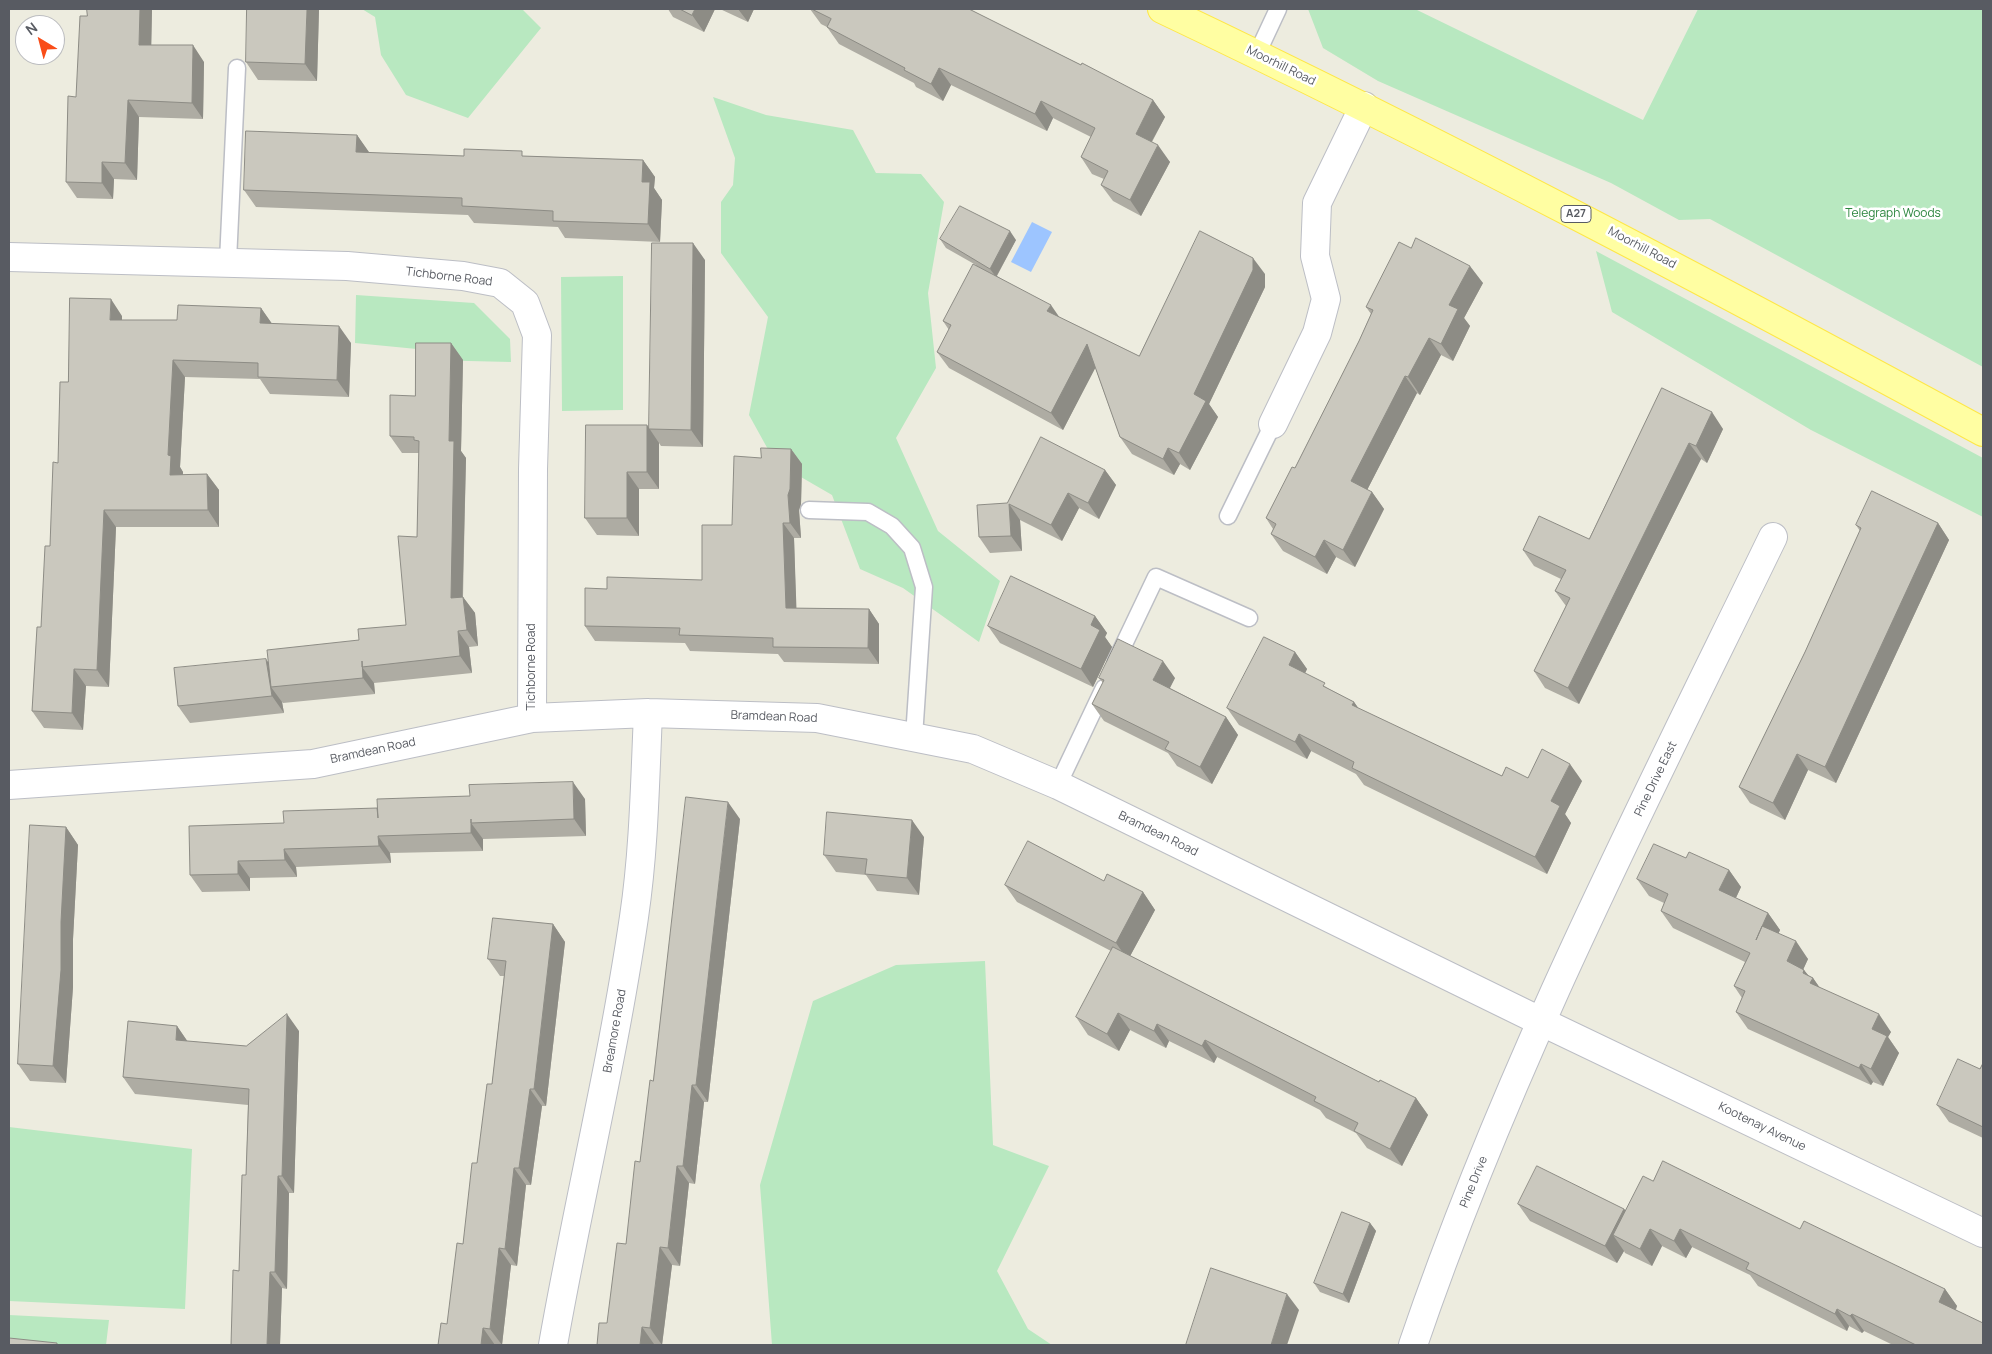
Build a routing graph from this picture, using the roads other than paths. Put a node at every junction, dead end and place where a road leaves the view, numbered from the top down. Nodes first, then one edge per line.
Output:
1 (1162, 9) edge
2 (1278, 9) edge
3 (1257, 54) junction
4 (237, 68) dead end
5 (1364, 106) junction
6 (9, 257) edge
7 (228, 262) junction
8 (1273, 424) joint
9 (1983, 432) edge
10 (809, 510) dead end
11 (1228, 516) dead end
12 (1773, 537) dead end
13 (1249, 618) dead end
14 (648, 713) junction
15 (532, 718) junction
16 (914, 737) junction
17 (9, 785) edge
18 (1058, 785) junction
19 (1540, 1021) junction
20 (1983, 1233) edge
21 (553, 1345) edge
22 (1413, 1345) edge

1 - 3 main road, Moorhill Road / A27
2 - 3 lane
3 - 5 main road, Moorhill Road / A27
4 - 7 lane
5 - 8 street
5 - 9 main road, Moorhill Road / A27
6 - 7 street, Tichborne Road
7 - 15 street, Tichborne Road
8 - 11 lane
10 - 16 lane
12 - 19 street, Pine Drive East
13 - 18 lane
14 - 15 street, Bramdean Road
14 - 16 street, Bramdean Road
14 - 21 street, Breamore Road
15 - 17 street, Bramdean Road
16 - 18 street, Bramdean Road
18 - 19 street, Bramdean Road
19 - 20 street, Kootenay Avenue
19 - 22 street, Pine Drive

